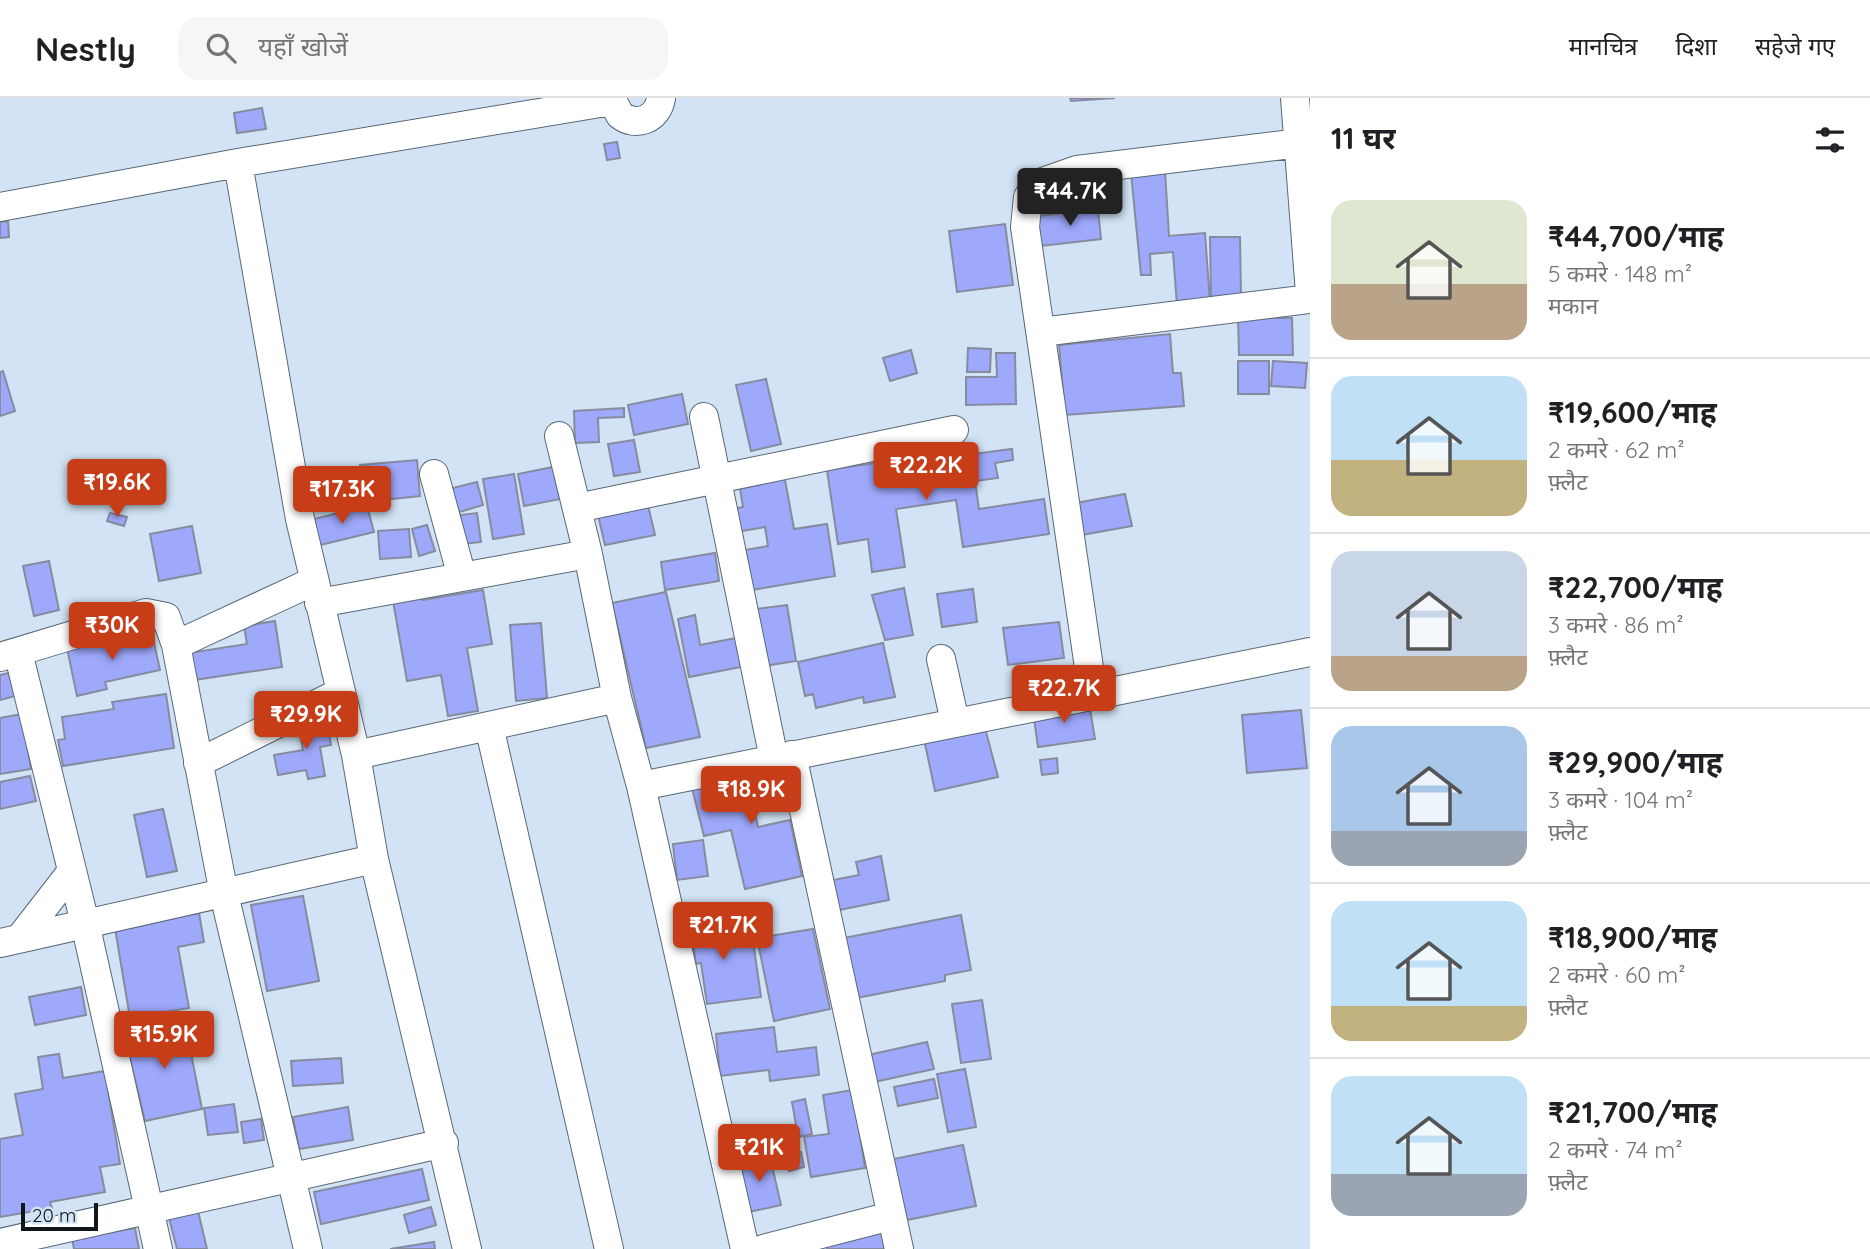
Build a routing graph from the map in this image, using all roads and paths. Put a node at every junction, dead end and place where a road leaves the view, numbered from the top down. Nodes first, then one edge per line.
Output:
1 (661, 98) edge
2 (1295, 98) edge
3 (612, 100) edge
4 (1300, 144) junction
5 (238, 163) junction
6 (0, 207) edge
7 (1310, 293) edge
8 (1310, 299) edge
9 (1041, 332) junction
10 (704, 417) dead end
11 (954, 430) dead end
12 (559, 436) dead end
13 (434, 474) dead end
14 (716, 480) junction
15 (577, 508) junction
16 (588, 554) junction
17 (462, 577) junction
18 (317, 592) junction
19 (176, 645) junction
20 (1310, 652) edge
21 (9, 654) edge
22 (941, 659) dead end
23 (341, 692) junction
24 (1093, 695) junction
25 (617, 698) junction
26 (955, 722) junction
27 (489, 726) junction
28 (356, 755) junction
29 (783, 757) junction
30 (198, 764) junction
31 (641, 786) junction
32 (374, 859) junction
33 (72, 871) junction
34 (224, 894) junction
35 (85, 923) junction
36 (10, 940) edge
37 (444, 1143) junction
38 (292, 1177) junction
39 (148, 1210) junction
40 (891, 1216) junction
41 (0, 1243) edge
42 (158, 1249) edge
43 (308, 1249) edge
44 (467, 1249) edge
45 (609, 1249) edge
46 (745, 1249) edge
47 (763, 1249) edge
48 (899, 1249) edge

1 - 3 street
2 - 4 street
3 - 5 street
4 - 7 street
4 - 9 street
5 - 6 street
5 - 18 street
8 - 9 street
9 - 24 street
10 - 14 street
11 - 14 street
12 - 15 street
13 - 17 street
14 - 15 street
14 - 29 street
15 - 16 street
16 - 17 street
16 - 25 street
17 - 18 street
18 - 19 street
18 - 23 street
19 - 21 street
19 - 30 street
20 - 24 street
21 - 33 street
22 - 26 street
23 - 28 street
23 - 30 street
24 - 26 street
25 - 27 street
25 - 31 street
26 - 29 street
27 - 28 street
27 - 45 street
28 - 32 street
29 - 31 street
29 - 40 street
30 - 34 street
31 - 46 street
32 - 34 street
32 - 37 street
33 - 35 street
33 - 36 street
34 - 35 street
34 - 38 street
35 - 36 street
35 - 39 street
37 - 38 street
37 - 44 street
38 - 39 street
38 - 43 street
39 - 41 street
39 - 42 street
40 - 47 street
40 - 48 street

